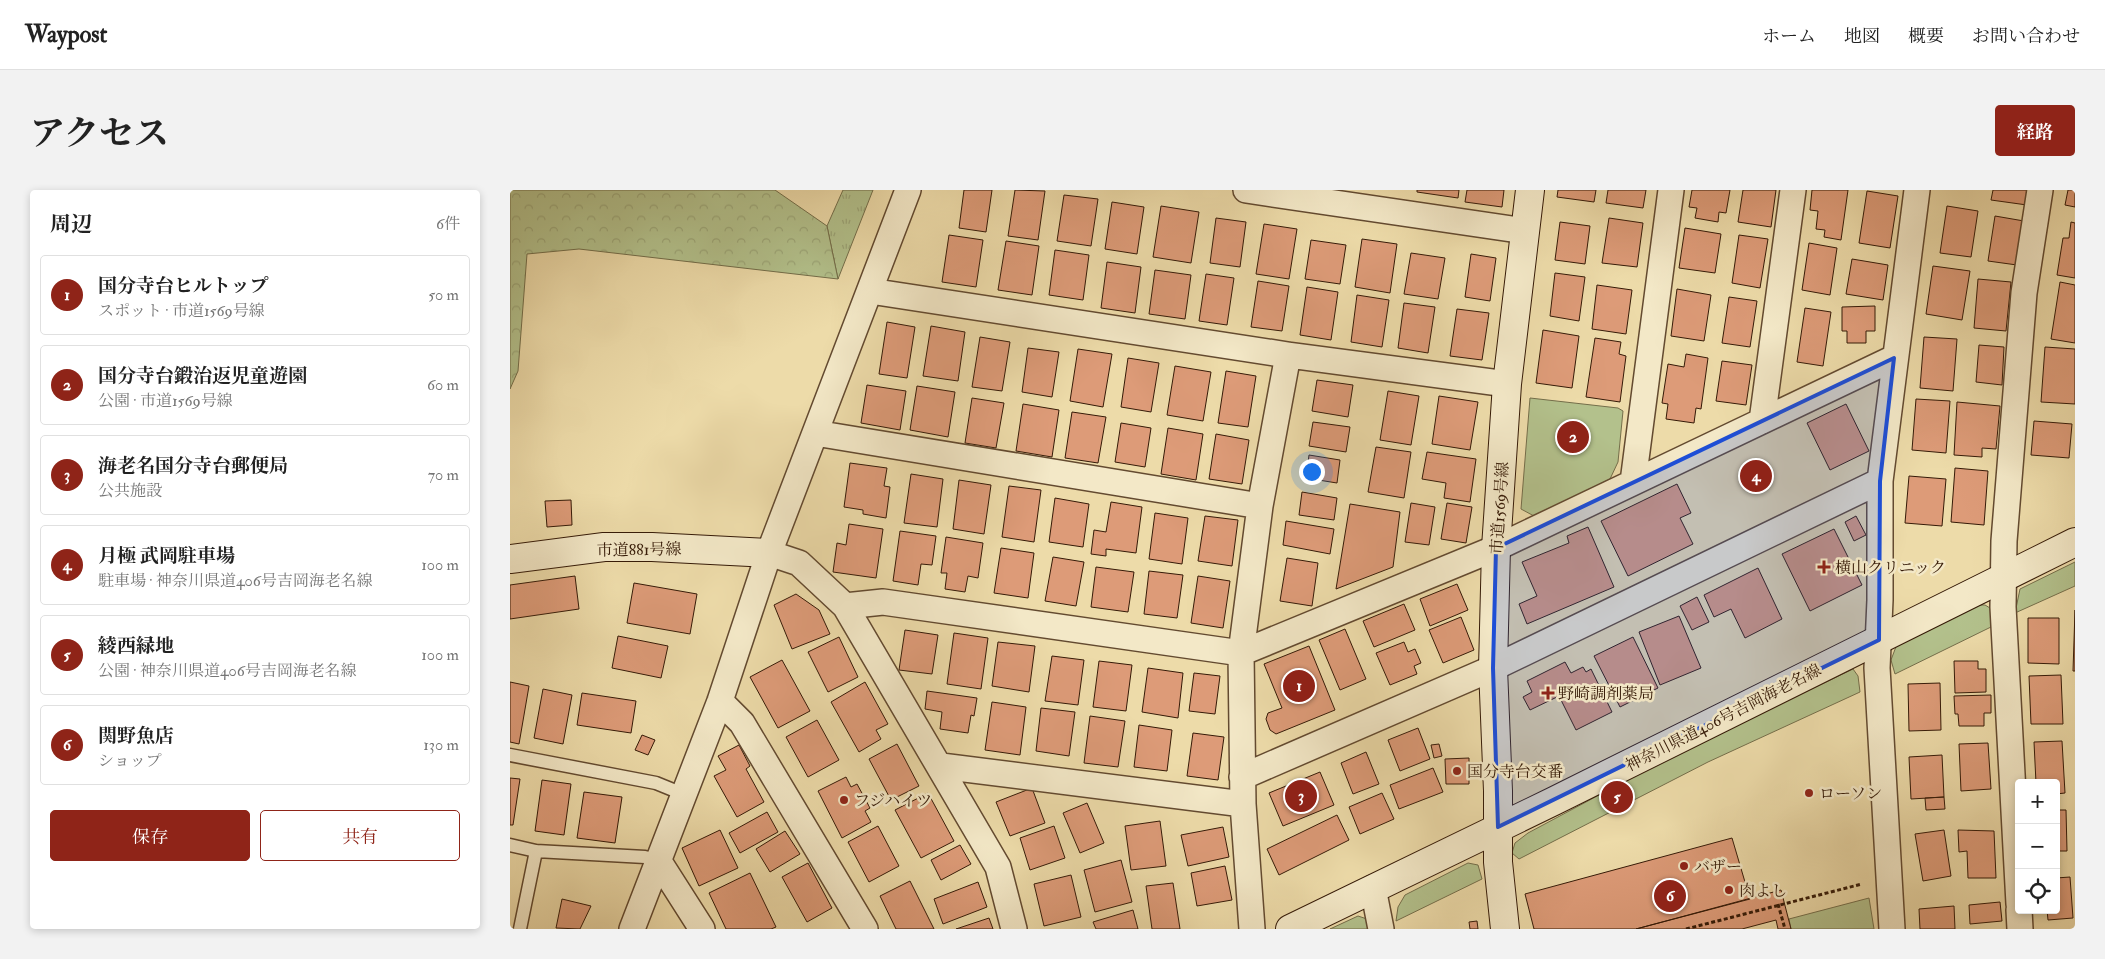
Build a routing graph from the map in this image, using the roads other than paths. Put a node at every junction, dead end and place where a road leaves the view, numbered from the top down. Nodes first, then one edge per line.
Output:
1 (908, 190) edge
2 (1246, 190) edge
3 (1530, 190) edge
4 (1671, 190) edge
5 (1793, 190) edge
6 (1917, 190) edge
7 (2040, 190) edge
8 (1524, 231) junction
9 (870, 291) junction
10 (1288, 355) junction
11 (1894, 358) junction
12 (1507, 384) junction
13 (1762, 421) junction
14 (815, 433) junction
15 (1880, 481) junction
16 (1634, 482) junction
17 (1260, 506) junction
18 (2075, 542) edge
19 (1496, 548) junction
20 (769, 553) junction
21 (510, 559) edge
22 (2004, 579) junction
23 (845, 606) junction
24 (1879, 640) junction
25 (1241, 654) junction
26 (1493, 668) junction
27 (720, 701) junction
28 (510, 754) edge
29 (941, 766) junction
30 (1242, 777) junction
31 (683, 794) junction
32 (1243, 804) junction
33 (1498, 827) junction
34 (510, 845) edge
35 (536, 851) junction
36 (658, 860) junction
37 (2017, 869) edge
38 (1373, 888) junction
39 (2019, 914) edge
40 (520, 929) edge
41 (632, 929) edge
42 (702, 929) edge
43 (865, 929) edge
44 (1014, 929) edge
45 (1252, 929) edge
46 (1290, 929) edge
47 (1381, 929) edge
48 (1505, 929) edge
49 (1892, 929) edge
50 (2020, 929) edge

1 - 9 street
2 - 8 street
3 - 8 street, 市道1569号線
4 - 16 street
5 - 13 street
6 - 11 street
7 - 22 street
8 - 12 street, 市道1569号線
9 - 10 street
9 - 14 street
10 - 12 street
10 - 17 street
11 - 13 street
11 - 15 street
12 - 19 street, 市道1569号線
13 - 16 street
14 - 17 street
14 - 20 street
15 - 24 street
15 - 26 street
16 - 19 street
17 - 25 street
18 - 22 street, 神奈川県道406号吉岡海老名線
19 - 25 street
19 - 26 street, 市道1569号線
20 - 21 street, 市道881号線
20 - 23 street
20 - 27 street
22 - 24 street, 神奈川県道406号吉岡海老名線
22 - 37 street
23 - 25 street
23 - 29 street
24 - 33 street, 神奈川県道406号吉岡海老名線
24 - 49 street
25 - 30 street
26 - 30 street
26 - 33 street, 市道1569号線
27 - 31 street
27 - 43 street
28 - 31 lane
29 - 32 street
29 - 44 street
30 - 32 street
31 - 36 street
32 - 45 street
33 - 38 street, 神奈川県道406号吉岡海老名線
33 - 48 street, 市道1569号線
34 - 35 lane
35 - 36 lane
35 - 40 lane
36 - 41 street
36 - 42 street
38 - 46 street, 神奈川県道406号吉岡海老名線
38 - 47 street
39 - 50 street

